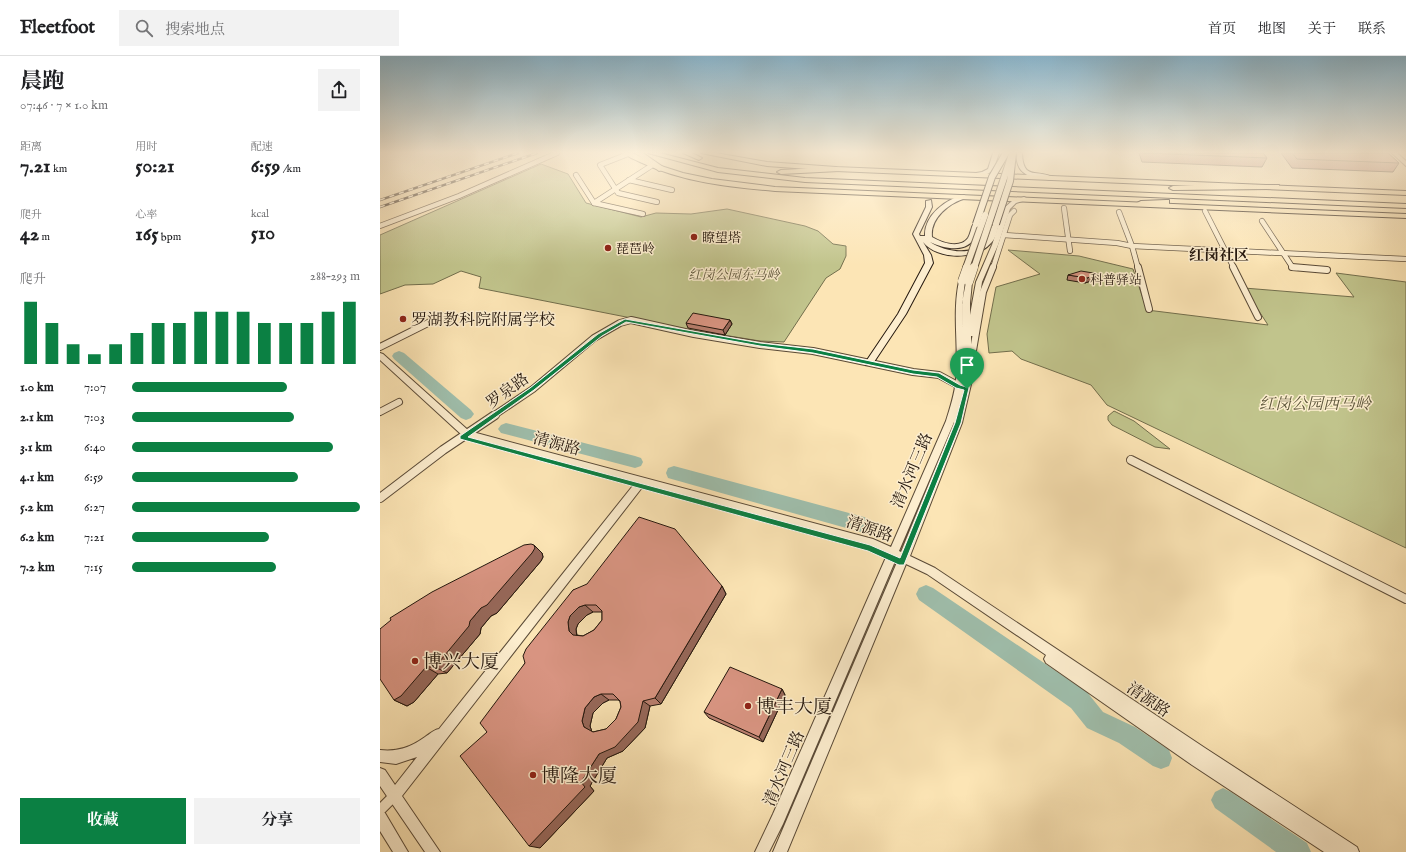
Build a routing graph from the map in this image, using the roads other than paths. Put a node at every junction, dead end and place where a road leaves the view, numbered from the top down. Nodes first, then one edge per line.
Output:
1 (473, 190) edge
2 (586, 190) edge
3 (612, 190) edge
4 (616, 190) edge
5 (822, 190) edge
6 (988, 190) edge
7 (994, 190) edge
8 (999, 190) edge
9 (1007, 190) edge
10 (1037, 190) edge
11 (1218, 190) edge
12 (1344, 190) edge
13 (1406, 193) edge
14 (919, 195) junction
15 (964, 197) junction
16 (1024, 199) junction
17 (1240, 199) junction
18 (1406, 199) edge
19 (930, 201) junction
20 (657, 202) dead end
21 (594, 203) junction
22 (1141, 203) junction
23 (1322, 203) junction
24 (1406, 206) edge
25 (1064, 208) dead end
26 (1406, 210) edge
27 (1014, 211) dead end
28 (1205, 211) dead end
29 (1119, 212) dead end
30 (414, 214) junction
31 (643, 214) dead end
32 (1406, 216) edge
33 (1262, 221) dead end
34 (380, 226) edge
35 (380, 229) edge
36 (1004, 235) junction
37 (1069, 239) junction
38 (1132, 246) junction
39 (1225, 250) junction
40 (1070, 251) dead end
41 (1284, 253) junction
42 (1406, 259) edge
43 (1327, 270) dead end
44 (966, 281) junction
45 (1149, 309) dead end
46 (442, 316) dead end
47 (1258, 317) dead end
48 (380, 347) edge
49 (968, 353) junction
50 (380, 356) edge
51 (380, 363) edge
52 (869, 363) junction
53 (964, 385) junction
54 (399, 402) dead end
55 (380, 412) edge
56 (464, 436) junction
57 (1131, 460) dead end
58 (640, 484) junction
59 (380, 498) edge
60 (897, 558) junction
61 (1406, 599) edge
62 (451, 723) junction
63 (380, 756) edge
64 (380, 775) edge
65 (394, 796) junction
66 (380, 810) edge
67 (380, 818) edge
68 (401, 852) edge
69 (433, 852) edge
70 (762, 852) edge
71 (780, 852) edge
72 (1337, 852) edge
73 (1352, 852) edge

1 - 30 street
2 - 21 street
3 - 21 street
4 - 20 street
5 - 14 main road
6 - 15 main road, bridge
7 - 44 street, 清水河三路, bridge
8 - 44 street, 清水河三路, bridge
9 - 19 main road, bridge
10 - 17 main road
11 - 18 main road
12 - 13 main road
14 - 15 main road
14 - 19 main road
15 - 16 main road
16 - 22 main road
16 - 49 street
17 - 22 main road
17 - 23 main road
19 - 52 main road
21 - 31 street
22 - 32 main road
23 - 24 main road
23 - 26 main road
25 - 37 street
27 - 36 street
28 - 39 street
29 - 38 street
30 - 34 street
30 - 35 street
33 - 41 street
36 - 37 street
36 - 53 street
37 - 38 street
37 - 40 street
38 - 39 street
38 - 45 street
39 - 41 street
39 - 47 street
41 - 42 street
41 - 43 street
44 - 49 street, 清水河三路
44 - 53 street, 清水河三路
46 - 48 street
49 - 53 street, 清水河三路
50 - 56 street, 清源路
51 - 56 street, 清源路
52 - 53 street, 罗泉路
52 - 56 street, 罗泉路
53 - 60 street, 清水河三路
54 - 55 street
56 - 58 street, 清源路
56 - 59 street, 罗泉路
57 - 61 street
58 - 60 street, 清源路
58 - 62 street
60 - 70 street, 清水河三路
60 - 71 street, 清水河三路
60 - 72 street, 清源路
60 - 73 street, 清源路
62 - 63 street
62 - 65 street
64 - 65 street
65 - 66 street
65 - 69 street
67 - 68 street

